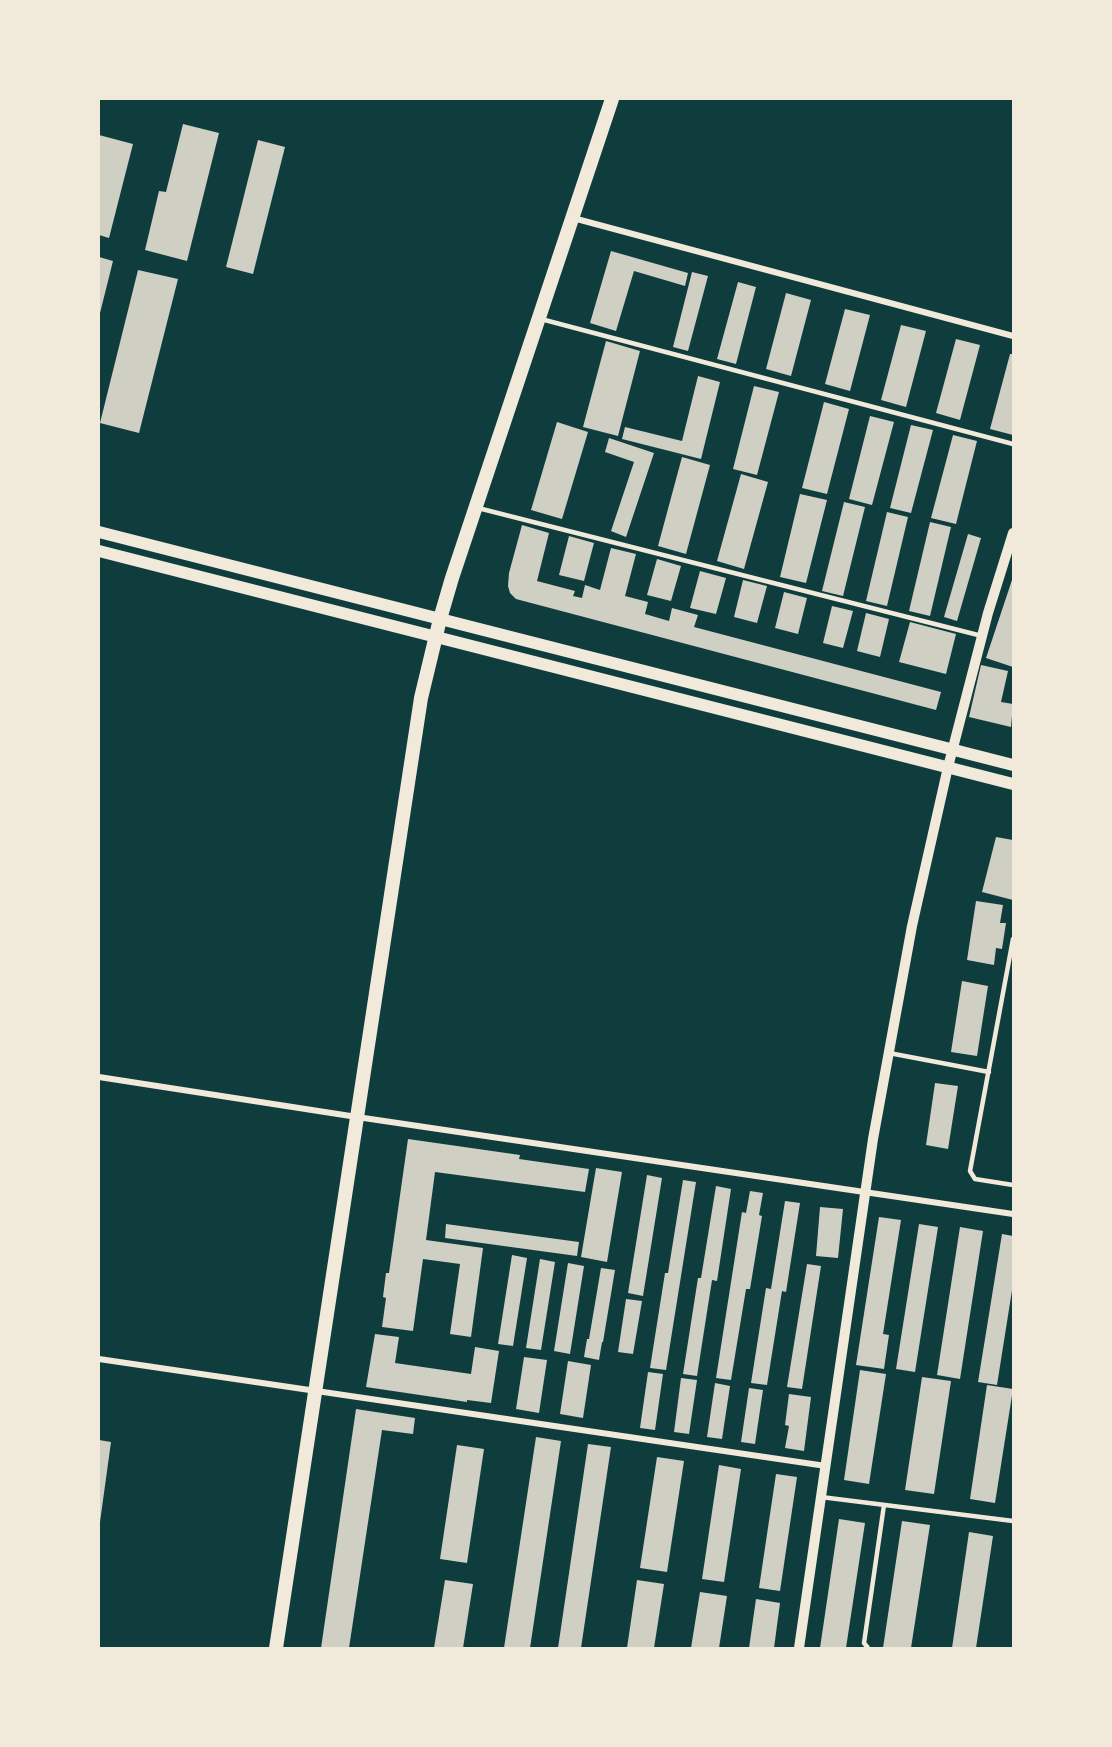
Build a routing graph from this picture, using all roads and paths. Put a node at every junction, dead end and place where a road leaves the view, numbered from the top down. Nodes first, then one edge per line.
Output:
1 (612, 99) edge
2 (572, 218) junction
3 (539, 318) junction
4 (1013, 336) edge
5 (1013, 444) edge
6 (476, 508) junction
7 (99, 532) edge
8 (1013, 532) edge
9 (99, 551) edge
10 (440, 619) junction
11 (982, 636) junction
12 (435, 637) junction
13 (953, 749) junction
14 (1013, 765) edge
15 (948, 767) junction
16 (1013, 784) edge
17 (1013, 939) edge
18 (889, 1053) junction
19 (989, 1072) junction
20 (99, 1077) edge
21 (357, 1117) junction
22 (1013, 1185) edge
23 (866, 1191) junction
24 (1013, 1214) edge
25 (99, 1359) edge
26 (316, 1390) junction
27 (826, 1466) junction
28 (821, 1497) junction
29 (884, 1505) junction
30 (1013, 1521) edge
31 (276, 1648) edge
32 (799, 1648) edge
33 (868, 1648) edge

1 - 2 main road
2 - 3 main road
2 - 4 street
3 - 5 lane
3 - 6 main road
6 - 10 main road
6 - 11 lane
7 - 10 main road
8 - 11 street
9 - 12 main road
10 - 12 main road
10 - 13 main road
11 - 13 street
12 - 15 main road
12 - 21 main road
13 - 14 main road
13 - 15 street
15 - 16 main road
15 - 18 street
17 - 19 lane
18 - 19 lane
18 - 23 street
19 - 22 lane
20 - 21 street
21 - 23 street
21 - 26 main road
23 - 24 street
23 - 27 street
25 - 26 street
26 - 27 street
26 - 31 main road
27 - 28 street
28 - 29 lane
28 - 32 street
29 - 30 lane
29 - 33 lane

